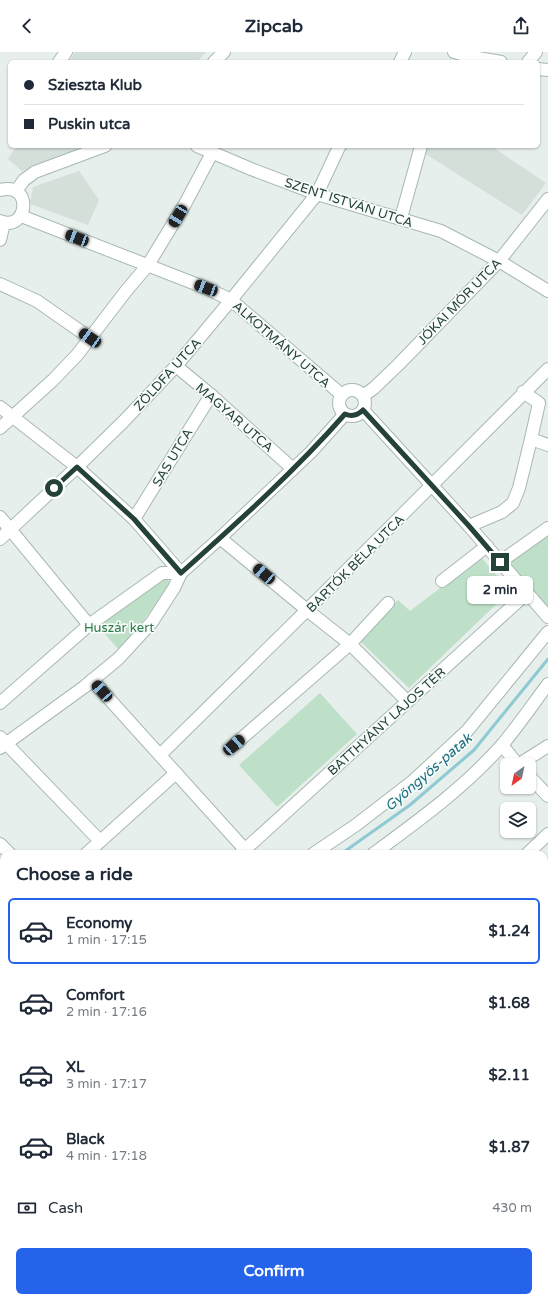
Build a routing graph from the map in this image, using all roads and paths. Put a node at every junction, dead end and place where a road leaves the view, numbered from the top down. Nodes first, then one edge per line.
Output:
1 (224, 52) edge
2 (454, 52) edge
3 (536, 52) edge
4 (216, 60) edge
5 (470, 60) edge
6 (530, 60) edge
7 (100, 148) edge
8 (201, 148) edge
9 (339, 148) edge
10 (421, 148) edge
11 (212, 153) junction
12 (0, 190) edge
13 (16, 191) junction
14 (317, 194) junction
15 (548, 198) edge
16 (21, 216) junction
17 (401, 218) junction
18 (2, 222) edge
19 (0, 240) edge
20 (499, 261) junction
21 (148, 266) junction
22 (0, 284) edge
23 (548, 291) edge
24 (231, 300) junction
25 (90, 338) junction
26 (176, 366) junction
27 (548, 369) edge
28 (523, 392) junction
29 (211, 395) junction
30 (342, 395) junction
31 (363, 396) junction
32 (543, 405) edge
33 (0, 407) edge
34 (363, 410) junction
35 (345, 414) junction
36 (13, 417) junction
37 (0, 428) edge
38 (531, 439) junction
39 (548, 446) edge
40 (77, 467) junction
41 (294, 468) junction
42 (432, 485) junction
43 (0, 517) edge
44 (134, 519) junction
45 (469, 526) junction
46 (548, 528) edge
47 (9, 529) junction
48 (220, 538) junction
49 (0, 539) edge
50 (487, 546) junction
51 (500, 562) junction
52 (181, 573) junction
53 (442, 580) dead end
54 (526, 593) junction
55 (388, 603) dead end
56 (307, 610) junction
57 (548, 617) edge
58 (89, 625) junction
59 (548, 632) edge
60 (350, 644) junction
61 (92, 680) junction
62 (548, 684) edge
63 (407, 701) junction
64 (0, 702) edge
65 (2, 743) edge
66 (502, 744) junction
67 (234, 745) dead end
68 (548, 746) edge
69 (160, 755) junction
70 (513, 758) edge
71 (529, 758) edge
72 (176, 772) junction
73 (536, 783) edge
74 (548, 796) edge
75 (548, 834) edge
76 (100, 841) junction
77 (90, 850) edge
78 (243, 850) edge
79 (247, 850) edge
80 (319, 850) edge
81 (379, 850) edge
82 (531, 850) edge

1 - 4 street
2 - 5 street
3 - 6 street
7 - 13 street
8 - 11 street, SZENT ISTVÁN UTCA
9 - 14 street, ZÖLDFA UTCA
10 - 17 street
11 - 14 street, SZENT ISTVÁN UTCA
11 - 21 street
12 - 13 street
13 - 16 street
14 - 17 street, SZENT ISTVÁN UTCA
14 - 24 street, ZÖLDFA UTCA
15 - 20 street, JÓKAI MÓR UTCA
16 - 18 street
16 - 21 street, ALKOTMÁNY UTCA
17 - 20 street, SZENT ISTVÁN UTCA
18 - 19 street
20 - 23 street, SZENT ISTVÁN UTCA
20 - 31 street, JÓKAI MÓR UTCA
21 - 24 street, ALKOTMÁNY UTCA
21 - 25 street
22 - 25 street
24 - 26 street, ZÖLDFA UTCA
24 - 30 street, ALKOTMÁNY UTCA
25 - 36 street
26 - 29 street, MAGYAR UTCA
26 - 40 street, ZÖLDFA UTCA
27 - 28 street, BARTÓK BÉLA UTCA
28 - 32 street
28 - 42 street, BARTÓK BÉLA UTCA
29 - 41 street, MAGYAR UTCA
29 - 44 street, SAS UTCA
30 - 31 street
30 - 35 street
31 - 34 street
32 - 38 street
33 - 36 street
34 - 35 street
34 - 42 street
35 - 41 street
36 - 37 street
36 - 40 street
38 - 39 street
38 - 45 street
40 - 44 street
40 - 47 street, ZÖLDFA UTCA
41 - 48 street
42 - 45 street
42 - 56 street, BARTÓK BÉLA UTCA
43 - 47 street
44 - 52 street
45 - 50 street
46 - 51 street
47 - 49 street, ZÖLDFA UTCA
47 - 58 street
48 - 52 street
48 - 56 street
50 - 51 street
50 - 53 street
51 - 54 street
52 - 58 street
52 - 61 street
54 - 57 street
54 - 63 street, BATTHYÁNY LAJOS TÉR
55 - 60 street
56 - 60 street
56 - 69 street, BARTÓK BÉLA UTCA
58 - 64 street
59 - 80 street
60 - 63 street
60 - 67 street
61 - 65 street
61 - 69 street
62 - 66 street
63 - 79 street, BATTHYÁNY LAJOS TÉR
65 - 76 street
66 - 70 street
66 - 81 street
68 - 71 street
69 - 72 street
72 - 76 street
72 - 78 street
73 - 74 street
75 - 82 street
76 - 77 street

